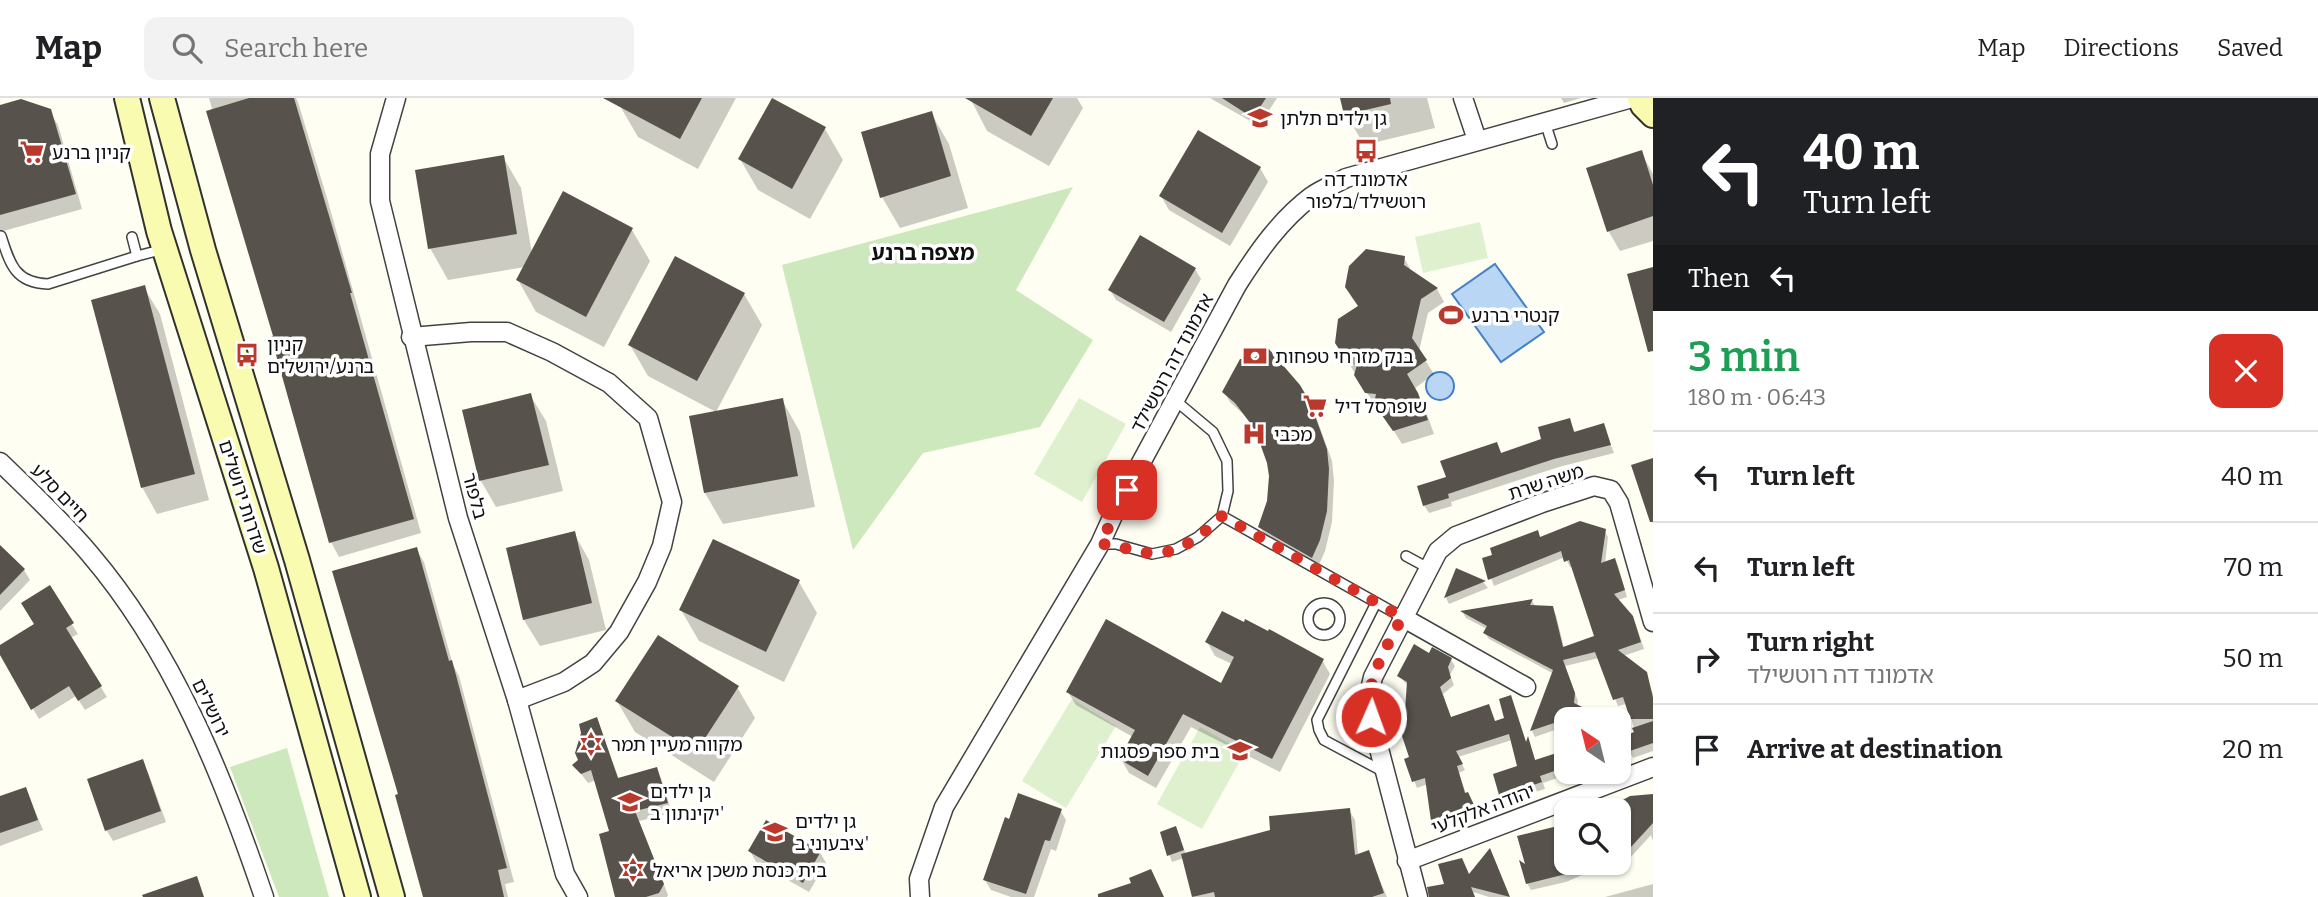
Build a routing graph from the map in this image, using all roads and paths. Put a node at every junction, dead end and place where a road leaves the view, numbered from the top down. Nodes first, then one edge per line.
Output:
1 (127, 98) edge
2 (162, 98) edge
3 (396, 98) edge
4 (1464, 98) edge
5 (1632, 98) edge
6 (1640, 98) edge
7 (1653, 116) edge
8 (1545, 122) junction
9 (1477, 140) junction
10 (1552, 144) dead end
11 (1, 236) edge
12 (132, 237) dead end
13 (165, 248) junction
14 (137, 256) junction
15 (411, 337) junction
16 (1176, 401) junction
17 (0, 462) edge
18 (1222, 516) junction
19 (1100, 544) junction
20 (90, 554) joint
21 (1406, 556) dead end
22 (1428, 568) junction
23 (1376, 603) junction
24 (1402, 617) junction
25 (1653, 622) edge
26 (1526, 687) dead end
27 (517, 700) junction
28 (1653, 767) edge
29 (1384, 772) junction
30 (1407, 861) junction
31 (264, 897) edge
32 (358, 897) edge
33 (392, 897) edge
34 (578, 897) edge
35 (920, 897) edge
36 (1418, 897) edge

1 - 13 main road, שדרות ירושלים
2 - 33 main road, שדרות ירושלים
3 - 15 street, בלפור
4 - 9 street
5 - 8 street, אדמונד דה רוטשילד
6 - 7 main road
8 - 9 street, אדמונד דה רוטשילד
8 - 10 lane
9 - 16 street, אדמונד דה רוטשילד
11 - 14 lane
12 - 14 lane
13 - 14 lane
13 - 32 main road, שדרות ירושלים
15 - 27 street, בלפור
15 - 27 street
16 - 18 lane
16 - 19 street, אדמונד דה רוטשילד
17 - 20 street, חיים סלע
18 - 19 lane
18 - 23 lane
19 - 35 street, אדמונד דה רוטשילד
20 - 31 street, ירושלים
21 - 22 lane
22 - 24 street, משה שרת
22 - 25 street, משה שרת
23 - 24 lane
23 - 29 lane
24 - 26 street
24 - 29 street, משה שרת
27 - 34 street, בלפור
28 - 30 street, יהודה אלקלעי
29 - 30 street, משה שרת
30 - 36 street, משה שרת

